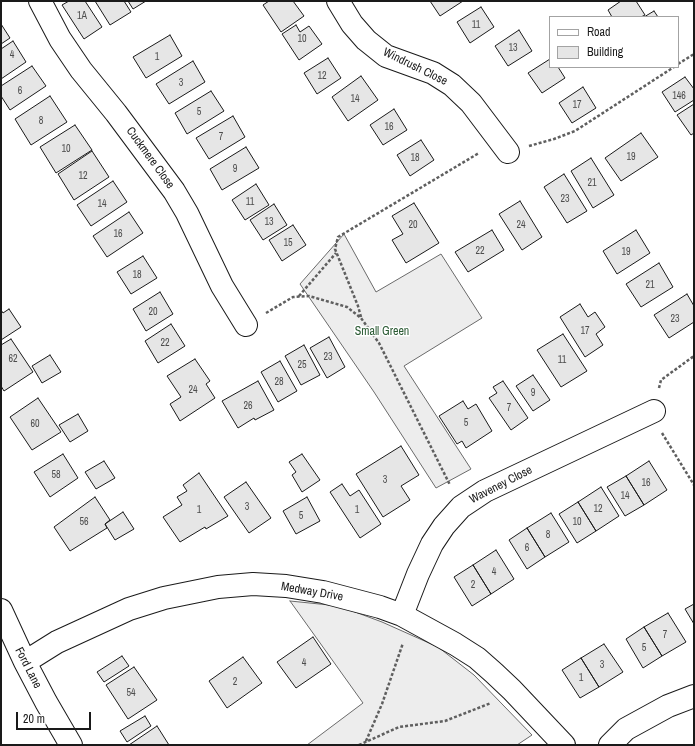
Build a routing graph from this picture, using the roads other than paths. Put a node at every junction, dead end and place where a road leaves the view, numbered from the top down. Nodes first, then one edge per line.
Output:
1 (40, 1) edge
2 (338, 1) edge
3 (504, 146) road end
4 (246, 325) road end
5 (654, 411) road end
6 (1, 610) edge
7 (407, 618) junction
8 (25, 662) junction
9 (694, 696) edge
10 (71, 745) edge
11 (564, 745) edge
12 (610, 745) edge

1 - 4 street, Cuckmere Close
2 - 3 street, Windrush Close
5 - 7 street, Waveney Close
6 - 8 street, Ford Lane
7 - 8 street, Medway Drive
7 - 11 street, Medway Drive
8 - 10 street, Ford Lane
9 - 12 street

